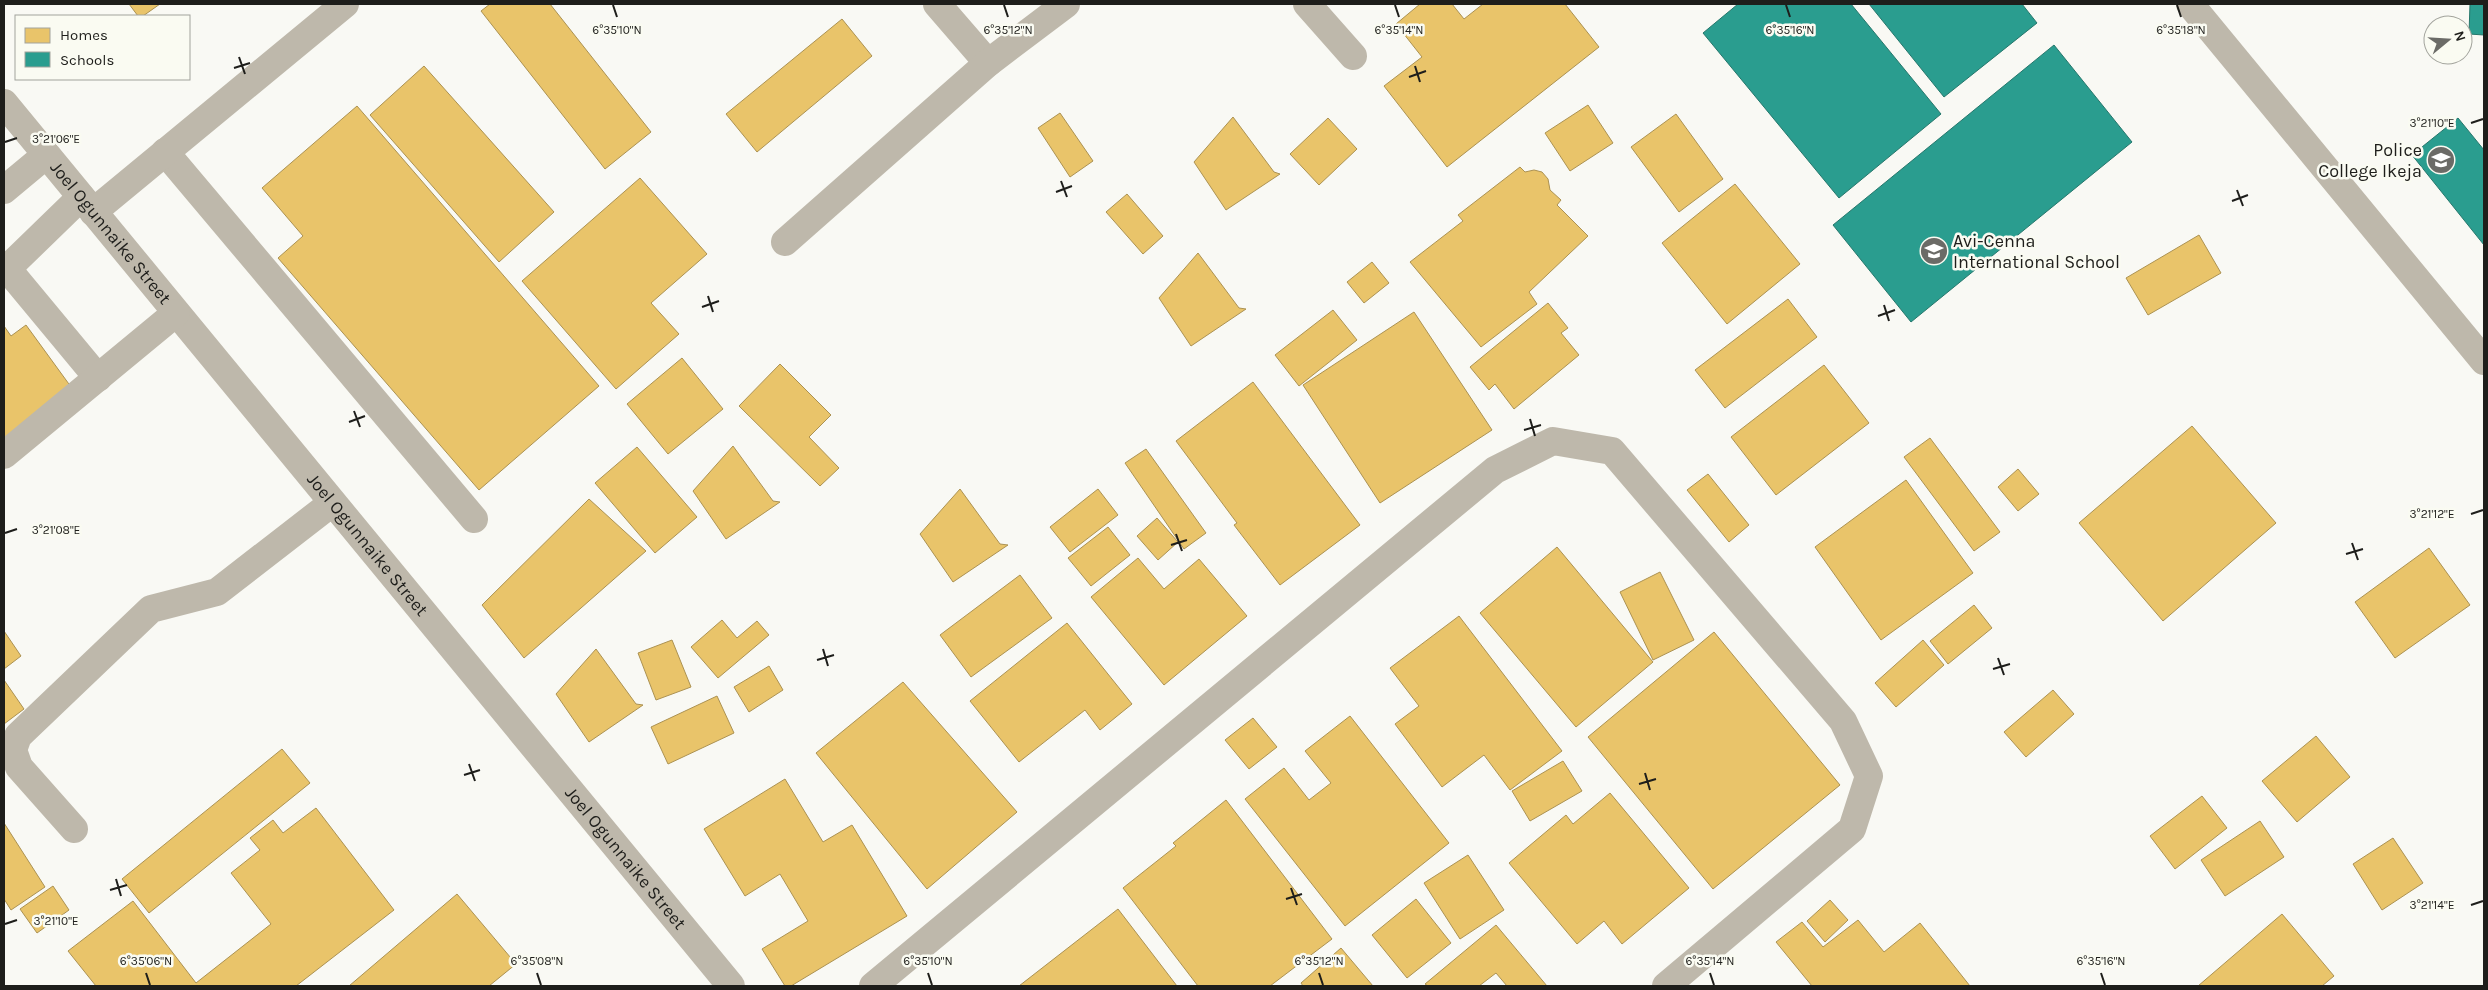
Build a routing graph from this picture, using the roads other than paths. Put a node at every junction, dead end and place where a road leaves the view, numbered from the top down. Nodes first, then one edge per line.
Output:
1 (345, 4) edge
2 (937, 4) edge
3 (1066, 4) edge
4 (1307, 4) edge
5 (2190, 4) edge
6 (1352, 56) dead end
7 (988, 63) junction
8 (4, 103) edge
9 (165, 152) junction
10 (46, 155) junction
11 (4, 190) edge
12 (87, 205) junction
13 (785, 242) dead end
14 (176, 313) junction
15 (2484, 361) edge
16 (98, 378) junction
17 (4, 455) edge
18 (332, 503) junction
19 (474, 519) dead end
20 (74, 829) dead end
21 (730, 986) edge
22 (872, 986) edge
23 (1666, 986) edge

1 - 9 street
2 - 7 street
3 - 7 street
4 - 6 street
5 - 15 street
7 - 13 street
8 - 10 street, Joel Ogunnaike Street
9 - 12 street
9 - 19 street
10 - 11 street
10 - 12 street, Joel Ogunnaike Street
12 - 14 street, Joel Ogunnaike Street
12 - 16 street
14 - 16 street
14 - 18 street, Joel Ogunnaike Street
16 - 17 street
18 - 20 street
18 - 21 street, Joel Ogunnaike Street
22 - 23 street

